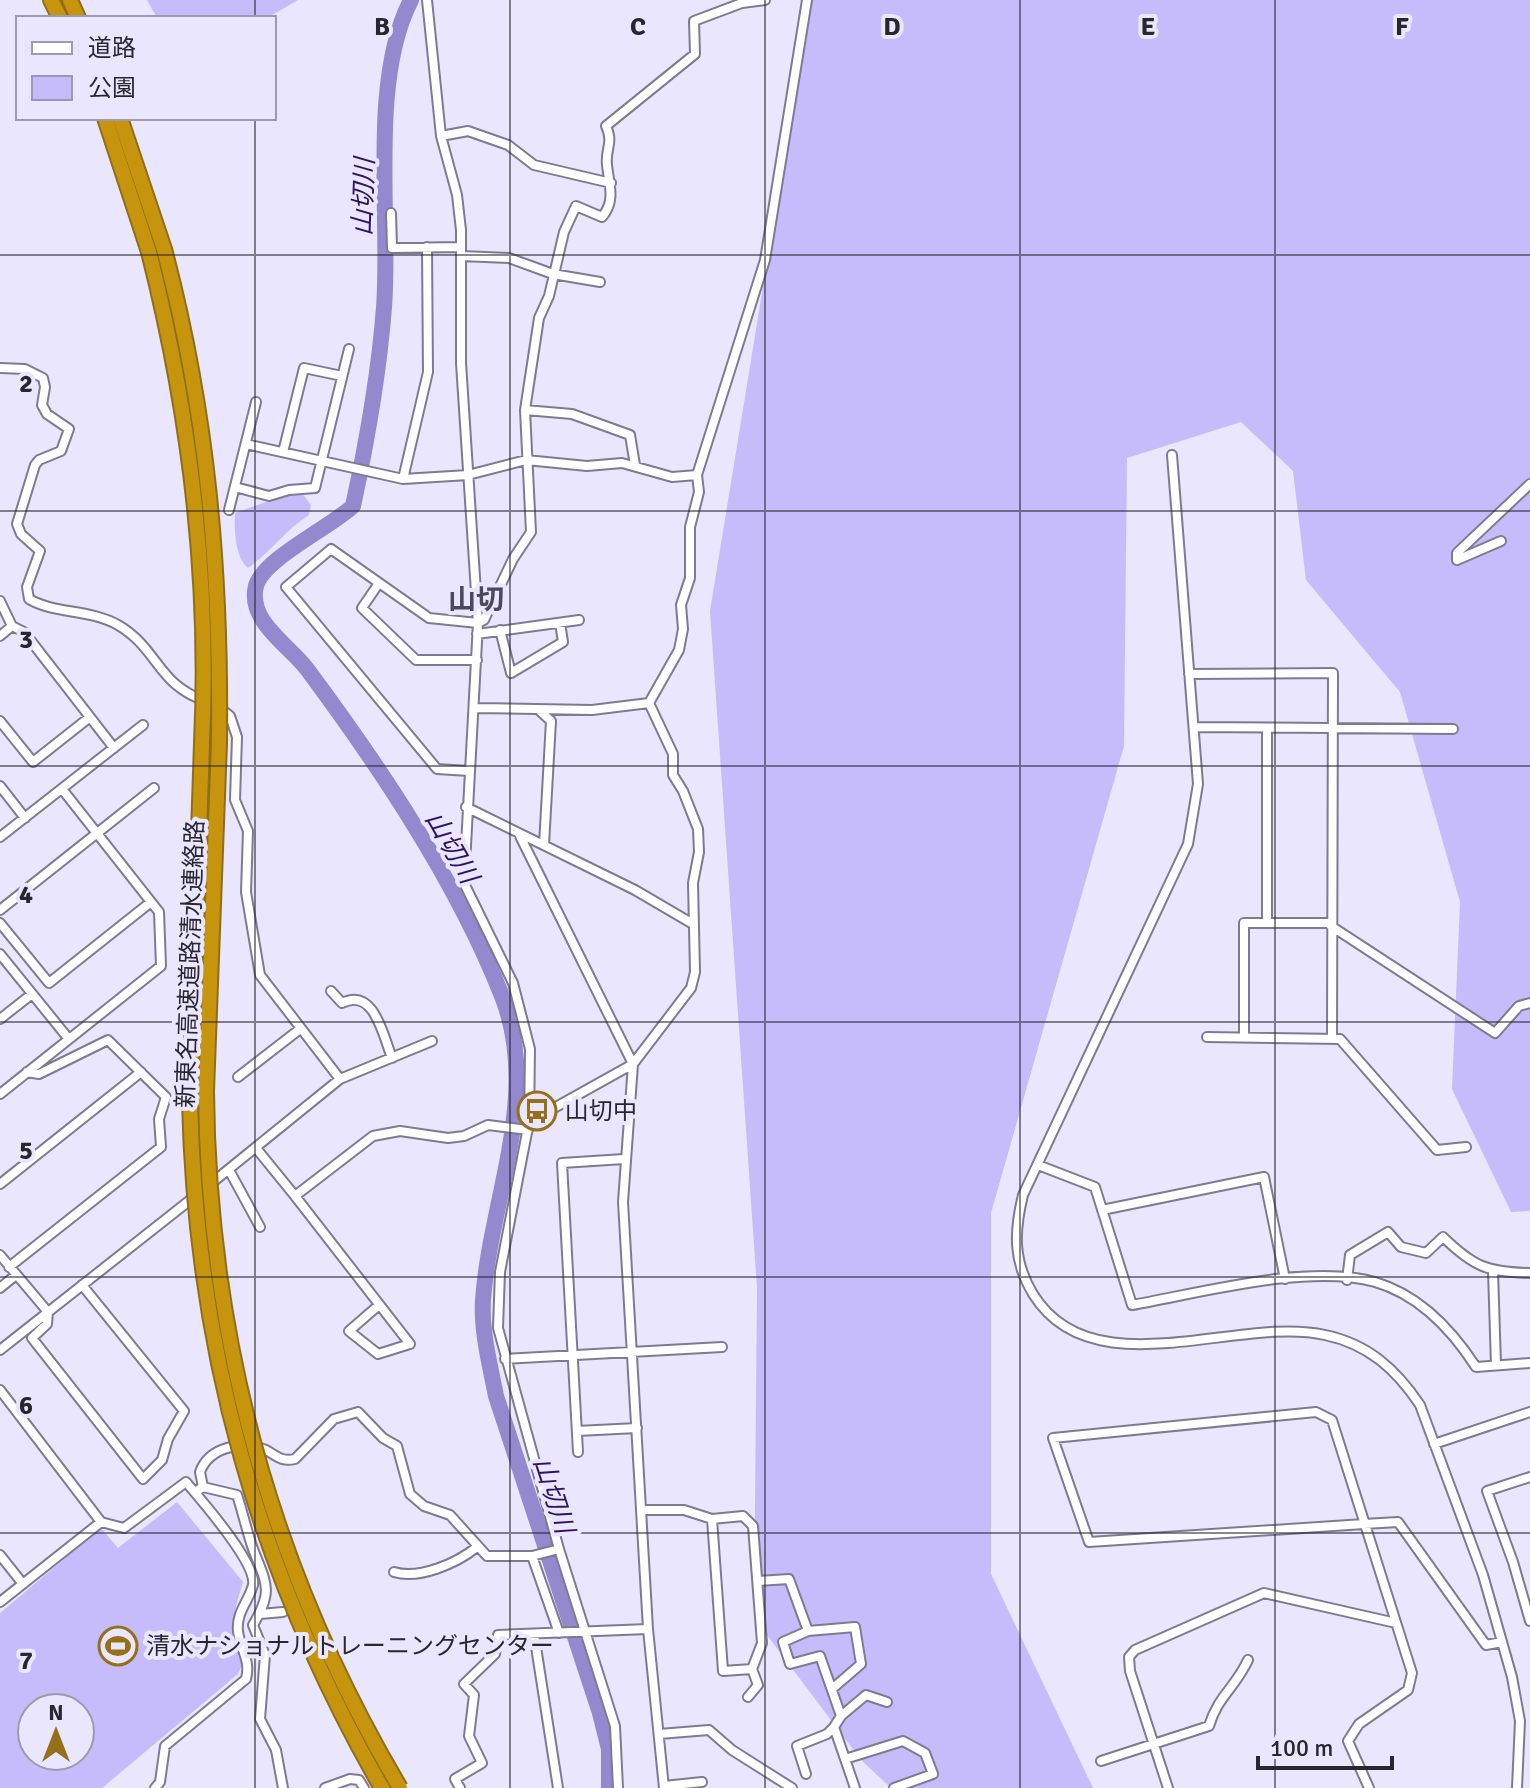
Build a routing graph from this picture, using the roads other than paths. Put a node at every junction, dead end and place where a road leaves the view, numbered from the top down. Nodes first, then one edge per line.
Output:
1 (427, 0) edge
2 (765, 0) edge
3 (807, 0) edge
4 (106, 120) edge
5 (121, 120) edge
6 (441, 136) junction
7 (611, 183) junction
8 (391, 213) dead end
9 (427, 247) junction
10 (156, 250) junction
11 (461, 251) junction
12 (553, 274) junction
13 (600, 282) dead end
14 (349, 349) dead end
15 (0, 368) edge
16 (342, 376) junction
17 (256, 402) dead end
18 (525, 410) junction
19 (246, 444) junction
20 (283, 452) junction
21 (1172, 455) dead end
22 (526, 460) junction
23 (322, 461) junction
24 (635, 465) junction
25 (468, 475) junction
26 (697, 475) junction
27 (403, 479) junction
28 (1530, 484) edge
29 (235, 487) junction
30 (229, 510) dead end
31 (1501, 541) dead end
32 (379, 583) junction
33 (0, 601) edge
34 (579, 620) dead end
35 (478, 623) junction
36 (560, 623) junction
37 (12, 626) junction
38 (500, 630) junction
39 (477, 634) junction
40 (0, 636) edge
41 (477, 660) junction
42 (1189, 674) junction
43 (649, 703) junction
44 (475, 708) junction
45 (539, 710) junction
46 (90, 717) junction
47 (0, 721) edge
48 (143, 725) dead end
49 (1194, 727) junction
50 (1267, 728) junction
51 (1332, 728) junction
52 (1453, 729) dead end
53 (114, 748) junction
54 (469, 771) junction
55 (0, 787) edge
56 (154, 788) dead end
57 (62, 789) junction
58 (466, 807) junction
59 (25, 818) junction
60 (96, 833) junction
61 (519, 834) junction
62 (0, 837) edge
63 (544, 845) junction
64 (151, 902) junction
65 (0, 910) edge
66 (0, 923) edge
67 (1267, 923) junction
68 (693, 924) junction
69 (1331, 924) junction
70 (0, 954) edge
71 (331, 991) dead end
72 (32, 994) junction
73 (1530, 1003) edge
74 (0, 1019) edge
75 (300, 1029) junction
76 (1207, 1037) dead end
77 (1244, 1037) junction
78 (1332, 1037) junction
79 (68, 1038) junction
80 (432, 1041) dead end
81 (392, 1058) junction
82 (633, 1064) junction
83 (27, 1072) junction
84 (141, 1072) junction
85 (238, 1077) dead end
86 (340, 1079) junction
87 (0, 1094) edge
88 (526, 1127) junction
89 (1466, 1147) dead end
90 (256, 1148) junction
91 (624, 1159) junction
92 (1038, 1165) junction
93 (229, 1170) junction
94 (0, 1184) edge
95 (295, 1196) junction
96 (1102, 1210) junction
97 (260, 1227) dead end
98 (0, 1255) edge
99 (9, 1267) junction
100 (1493, 1271) junction
101 (1530, 1273) edge
102 (16, 1275) junction
103 (1285, 1279) junction
104 (1347, 1280) junction
105 (82, 1285) junction
106 (0, 1288) edge
107 (379, 1305) junction
108 (48, 1312) junction
109 (722, 1347) dead end
110 (0, 1350) edge
111 (633, 1352) junction
112 (573, 1355) junction
113 (505, 1359) junction
114 (1530, 1363) edge
115 (1496, 1365) junction
116 (0, 1390) edge
117 (1530, 1412) edge
118 (637, 1428) junction
119 (577, 1431) junction
120 (1434, 1444) junction
121 (578, 1452) dead end
122 (1530, 1477) edge
123 (199, 1490) junction
124 (642, 1510) junction
125 (712, 1519) junction
126 (101, 1522) junction
127 (1364, 1524) junction
128 (477, 1547) junction
129 (556, 1550) junction
130 (0, 1555) edge
131 (534, 1556) junction
132 (394, 1572) dead end
133 (1530, 1579) edge
134 (758, 1581) junction
135 (1519, 1582) junction
136 (23, 1584) junction
137 (0, 1602) edge
138 (283, 1612) dead end
139 (260, 1614) junction
140 (1530, 1621) edge
141 (1396, 1623) junction
142 (648, 1629) junction
143 (583, 1631) junction
144 (808, 1631) junction
145 (561, 1632) junction
146 (534, 1634) junction
147 (1502, 1642) junction
148 (1248, 1660) dead end
149 (752, 1669) junction
150 (832, 1689) junction
151 (748, 1697) dead end
152 (887, 1702) dead end
153 (841, 1716) junction
154 (834, 1727) junction
155 (659, 1734) junction
156 (1154, 1744) junction
157 (845, 1759) junction
158 (1101, 1761) dead end
159 (806, 1774) dead end
160 (702, 1782) dead end
161 (664, 1787) edge
162 (155, 1788) edge
163 (283, 1788) edge
164 (325, 1788) edge
165 (364, 1788) edge
166 (382, 1788) edge
167 (400, 1788) edge
168 (460, 1788) edge
169 (558, 1788) edge
170 (618, 1788) edge
171 (792, 1788) edge
172 (855, 1788) edge
173 (894, 1788) edge
174 (1168, 1788) edge
175 (1369, 1788) edge
176 (1517, 1788) edge

1 - 6 street
2 - 7 street
3 - 26 street
4 - 10 highway, 新東名高速道路清水連絡路
5 - 10 highway, 新東名高速道路清水連絡路
6 - 7 street
6 - 11 street
7 - 12 street
8 - 9 street
9 - 11 street
9 - 27 street
10 - 166 highway, 新東名高速道路清水連絡路, bridge
10 - 167 highway, 新東名高速道路清水連絡路, bridge
11 - 12 street
11 - 25 street
12 - 13 street
12 - 18 street
14 - 16 street
15 - 75 street
16 - 20 street
16 - 23 street
17 - 19 street
18 - 22 street
18 - 24 street
19 - 20 street
19 - 29 street
20 - 23 street
21 - 42 street
22 - 24 street
22 - 25 street
22 - 35 street
23 - 27 street
23 - 29 street
24 - 26 street
25 - 27 street
25 - 35 street
26 - 43 street
28 - 31 street
29 - 30 street
32 - 35 street
32 - 41 street
32 - 54 street
33 - 37 street
34 - 36 street
35 - 39 street
36 - 38 street
36 - 38 street
37 - 40 street
37 - 46 street
38 - 39 street
39 - 41 street
41 - 44 street
42 - 49 street
42 - 51 street
43 - 45 street
43 - 68 street
44 - 45 street
44 - 54 street
45 - 63 street
46 - 47 street
46 - 53 street
48 - 53 street
49 - 50 street
49 - 92 street
50 - 51 street
50 - 67 street
51 - 52 street
51 - 69 street
53 - 57 street
54 - 58 street
55 - 59 street
56 - 60 street
57 - 59 street
57 - 60 street
58 - 61 street
58 - 88 street
59 - 62 street
60 - 64 street
60 - 65 street
61 - 63 street
61 - 82 street
63 - 68 street
64 - 66 street
64 - 79 street
67 - 69 street
67 - 77 street
68 - 82 street
69 - 73 street
69 - 78 street
70 - 72 street
71 - 81 street
72 - 74 street
72 - 79 street
75 - 85 street
75 - 86 street
76 - 77 street
77 - 78 street
78 - 89 street
79 - 83 street
80 - 81 street
81 - 86 street
82 - 88 street
82 - 91 street
83 - 84 street
83 - 87 street
84 - 94 street
84 - 99 street
86 - 90 street
88 - 95 street
88 - 113 street
90 - 93 street
90 - 95 street
91 - 111 street
91 - 112 street
92 - 96 street
92 - 120 street
93 - 97 street
93 - 105 street
95 - 107 street
96 - 103 street
96 - 103 street
98 - 99 street
99 - 102 street
100 - 101 street
100 - 104 street
100 - 115 street
102 - 106 street
102 - 108 street
103 - 104 street
104 - 115 street
105 - 108 street
105 - 108 street
107 - 107 street
108 - 110 street
109 - 111 street
111 - 112 street
111 - 118 street
112 - 113 street
112 - 119 street
113 - 129 street
114 - 115 street
116 - 126 street
117 - 120 street
118 - 119 street
118 - 124 street
119 - 121 street
120 - 147 street
122 - 135 street
123 - 126 street
123 - 128 street
123 - 139 street
123 - 162 street
124 - 125 street
124 - 142 street
125 - 134 street
125 - 149 street
126 - 136 street
127 - 127 street
127 - 141 street
127 - 147 street
128 - 131 street
128 - 132 street
129 - 131 street
129 - 143 street
130 - 136 street
131 - 145 street
133 - 135 street
134 - 144 street
134 - 149 street
135 - 140 street
136 - 137 street
138 - 139 street
139 - 163 street
141 - 156 street
141 - 175 street
142 - 143 street
142 - 155 street
143 - 145 street
143 - 170 street
144 - 150 street
144 - 150 street
145 - 146 street
146 - 168 street
146 - 169 street
147 - 176 street
148 - 156 street
149 - 151 street
150 - 153 street
152 - 153 street
153 - 154 street
154 - 157 street
154 - 159 street
155 - 161 street
155 - 171 street
156 - 158 street
156 - 174 street
157 - 172 street
157 - 173 street
160 - 161 street
164 - 165 street

